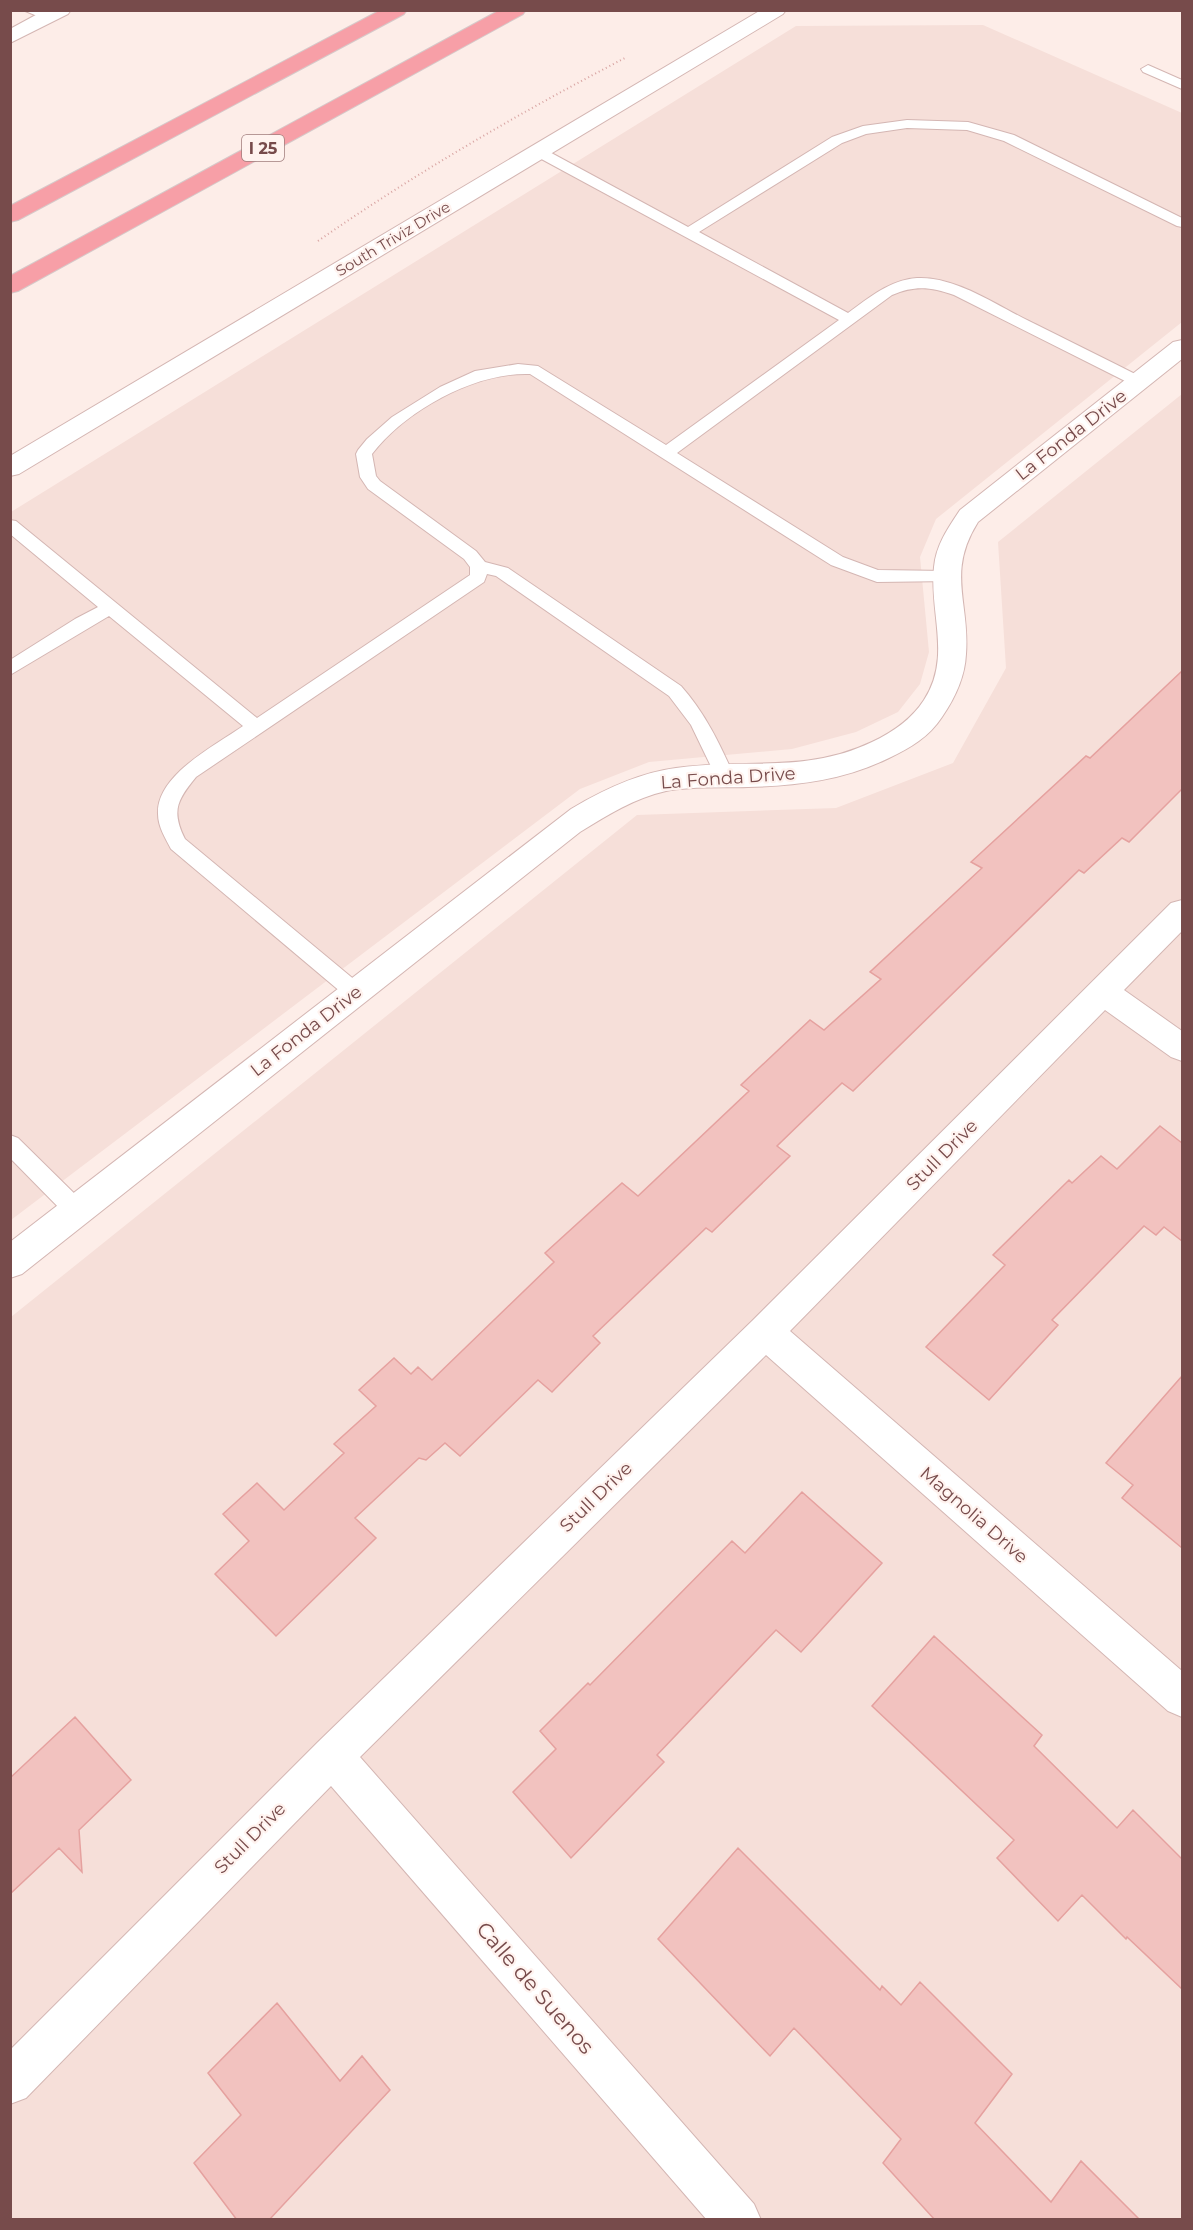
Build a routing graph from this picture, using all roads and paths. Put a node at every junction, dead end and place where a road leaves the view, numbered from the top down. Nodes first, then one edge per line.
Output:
1 (29, 10) edge
2 (397, 10) edge
3 (516, 10) edge
4 (776, 10) edge
5 (55, 14) edge
6 (10, 38) edge
7 (1148, 69) dead end
8 (1182, 85) edge
9 (539, 152) junction
10 (10, 215) edge
11 (1182, 223) edge
12 (688, 233) junction
13 (10, 286) edge
14 (850, 320) junction
15 (1182, 347) edge
16 (1138, 382) junction
17 (666, 453) junction
18 (10, 468) edge
19 (10, 525) edge
20 (479, 566) junction
21 (946, 578) junction
22 (110, 608) junction
23 (10, 669) edge
24 (255, 726) junction
25 (725, 776) junction
26 (1182, 912) edge
27 (355, 992) junction
28 (1104, 992) junction
29 (1182, 1047) edge
30 (10, 1144) edge
31 (76, 1211) junction
32 (10, 1263) edge
33 (765, 1332) junction
34 (1182, 1697) edge
35 (332, 1756) junction
36 (10, 2082) edge
37 (738, 2220) edge

1 - 5 lane
2 - 10 highway
3 - 13 highway, I 25
4 - 9 street, South Triviz Drive
5 - 6 street
7 - 8 lane
9 - 12 lane
9 - 18 street, South Triviz Drive
11 - 12 lane
12 - 14 lane
14 - 16 lane
14 - 17 lane
15 - 16 street, La Fonda Drive
16 - 21 street, La Fonda Drive
17 - 20 lane
17 - 21 lane
19 - 22 lane
20 - 24 lane
20 - 25 lane
21 - 25 street, La Fonda Drive
22 - 23 lane
22 - 24 lane
24 - 27 lane
25 - 27 street, La Fonda Drive
26 - 28 street, Stull Drive
27 - 31 street, La Fonda Drive
28 - 29 street
28 - 33 street, Stull Drive
30 - 31 lane
31 - 32 street, La Fonda Drive
33 - 34 street, Magnolia Drive
33 - 35 street, Stull Drive
35 - 36 street, Stull Drive
35 - 37 street, Calle de Suenos

